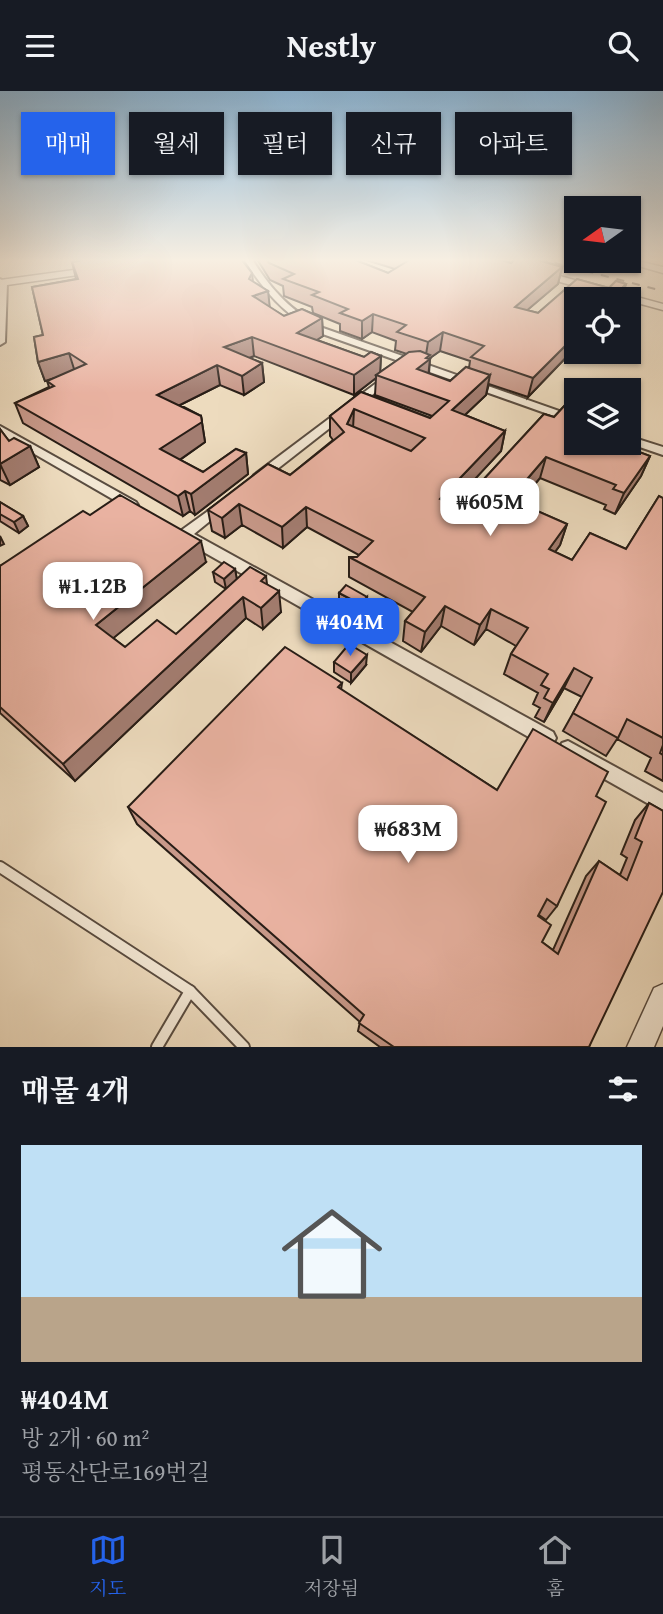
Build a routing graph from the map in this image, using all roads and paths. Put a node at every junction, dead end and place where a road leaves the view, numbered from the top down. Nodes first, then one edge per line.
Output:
1 (1, 304) edge
2 (279, 304) edge
3 (0, 342) edge
4 (406, 363) junction
5 (564, 417) edge
6 (0, 429) edge
7 (641, 443) edge
8 (663, 451) edge
9 (248, 486) edge
10 (237, 494) edge
11 (142, 510) edge
12 (663, 803) edge
13 (0, 867) edge
14 (190, 991) junction
15 (663, 996) edge
16 (157, 1047) edge
17 (244, 1047) edge
18 (639, 1047) edge

1 - 3 street
2 - 4 street
4 - 5 street
4 - 9 street
6 - 11 street
7 - 8 street
10 - 12 street
13 - 14 lane
14 - 16 lane
14 - 17 lane
15 - 18 street

